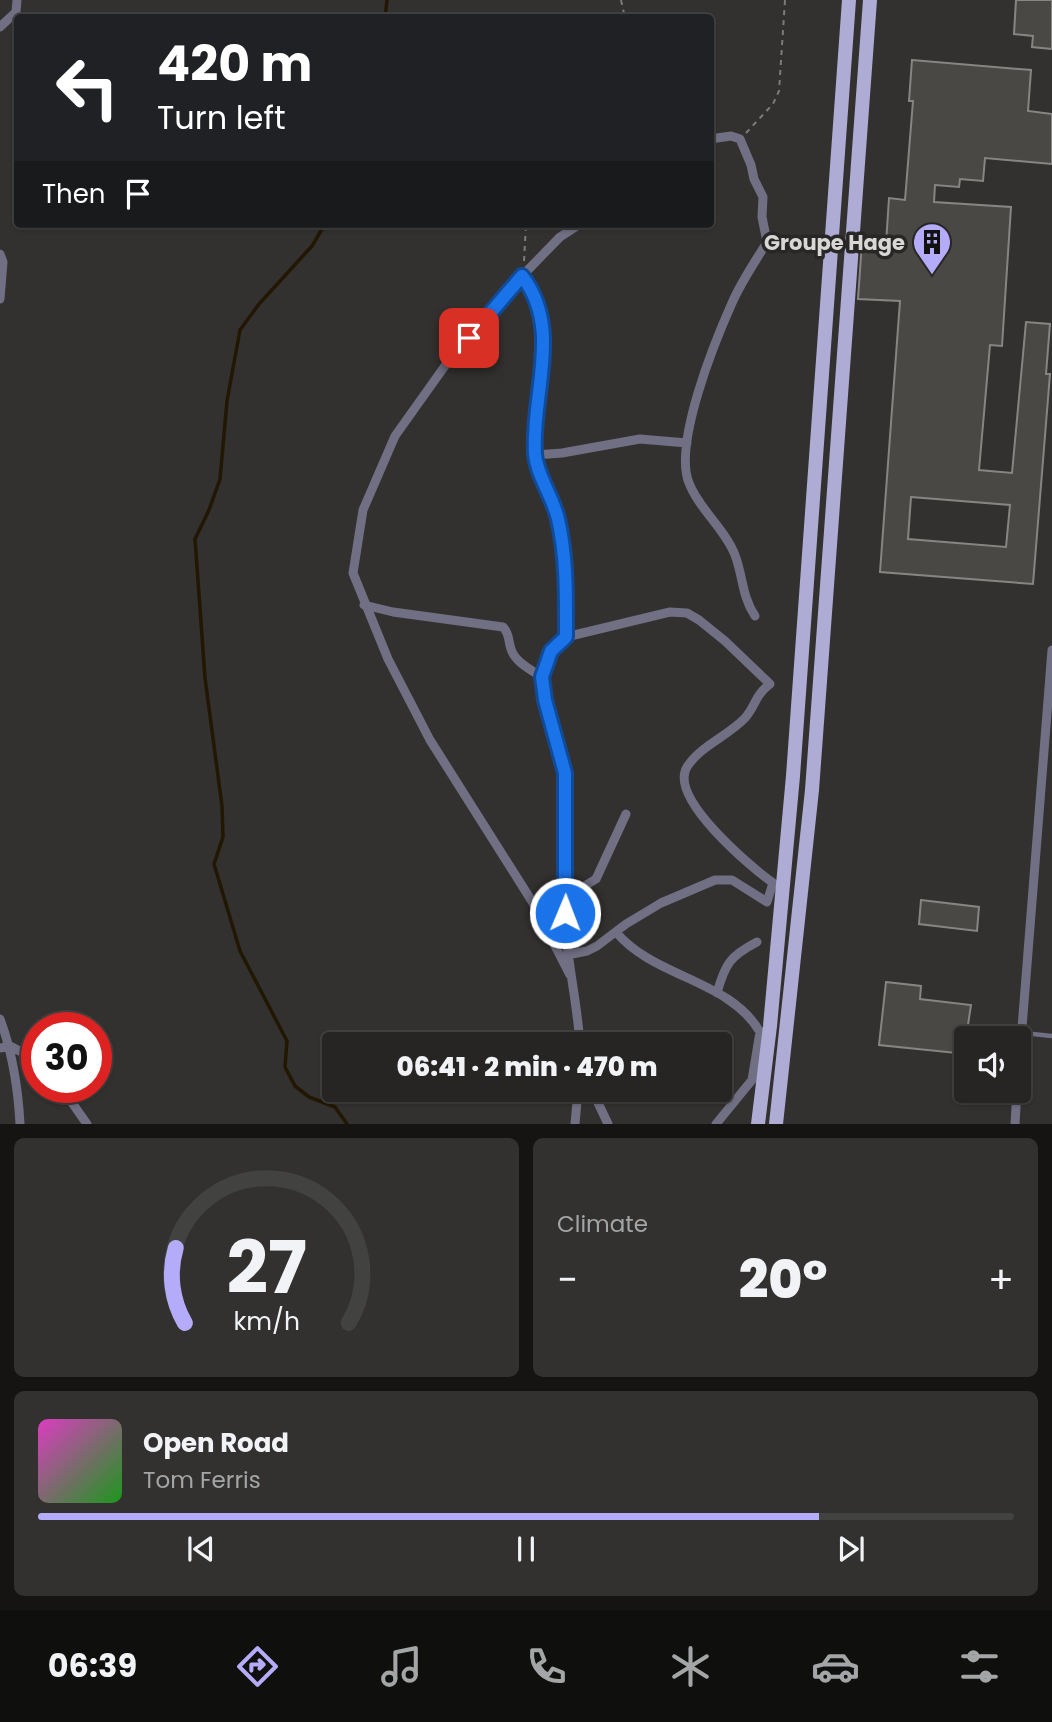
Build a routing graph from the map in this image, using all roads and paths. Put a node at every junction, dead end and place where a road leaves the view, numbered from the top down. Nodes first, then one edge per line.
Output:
1 (17, 0) edge
2 (785, 0) edge
3 (849, 0) edge
4 (870, 0) edge
5 (0, 27) edge
6 (714, 138) edge
7 (740, 139) junction
8 (526, 228) edge
9 (574, 228) edge
10 (0, 254) edge
11 (522, 276) junction
12 (0, 299) edge
13 (687, 443) junction
14 (535, 455) junction
15 (364, 605) junction
16 (755, 616) dead end
17 (566, 637) junction
18 (1052, 650) edge
19 (542, 677) junction
20 (1051, 696) edge
21 (626, 814) dead end
22 (565, 898) junction
23 (616, 932) junction
24 (757, 942) dead end
25 (567, 956) junction
26 (570, 975) junction
27 (717, 993) junction
28 (0, 1019) edge
29 (1023, 1026) edge
30 (578, 1032) edge
31 (1031, 1034) edge
32 (1052, 1036) edge
33 (5, 1047) edge
34 (578, 1102) edge
35 (598, 1102) edge
36 (72, 1103) edge
37 (1016, 1103) edge
38 (20, 1124) edge
39 (87, 1124) edge
40 (575, 1124) edge
41 (608, 1124) edge
42 (716, 1124) edge
43 (758, 1124) edge
44 (776, 1124) edge
45 (1015, 1124) edge

1 - 5 street
2 - 7 path
3 - 43 main road
4 - 44 main road
6 - 7 street
7 - 13 street
8 - 11 path
9 - 11 street
10 - 12 street
11 - 14 street
11 - 15 street
13 - 14 street
13 - 16 street
14 - 17 street
15 - 19 street
15 - 26 street
17 - 19 street
17 - 23 street
18 - 20 street
19 - 22 street
20 - 29 street
21 - 22 street
22 - 25 street
23 - 25 street
23 - 27 street
24 - 27 street
25 - 26 street
26 - 30 street
27 - 42 street
28 - 33 street
31 - 32 lane
33 - 38 street
34 - 40 street
35 - 41 street
36 - 39 street
37 - 45 street

